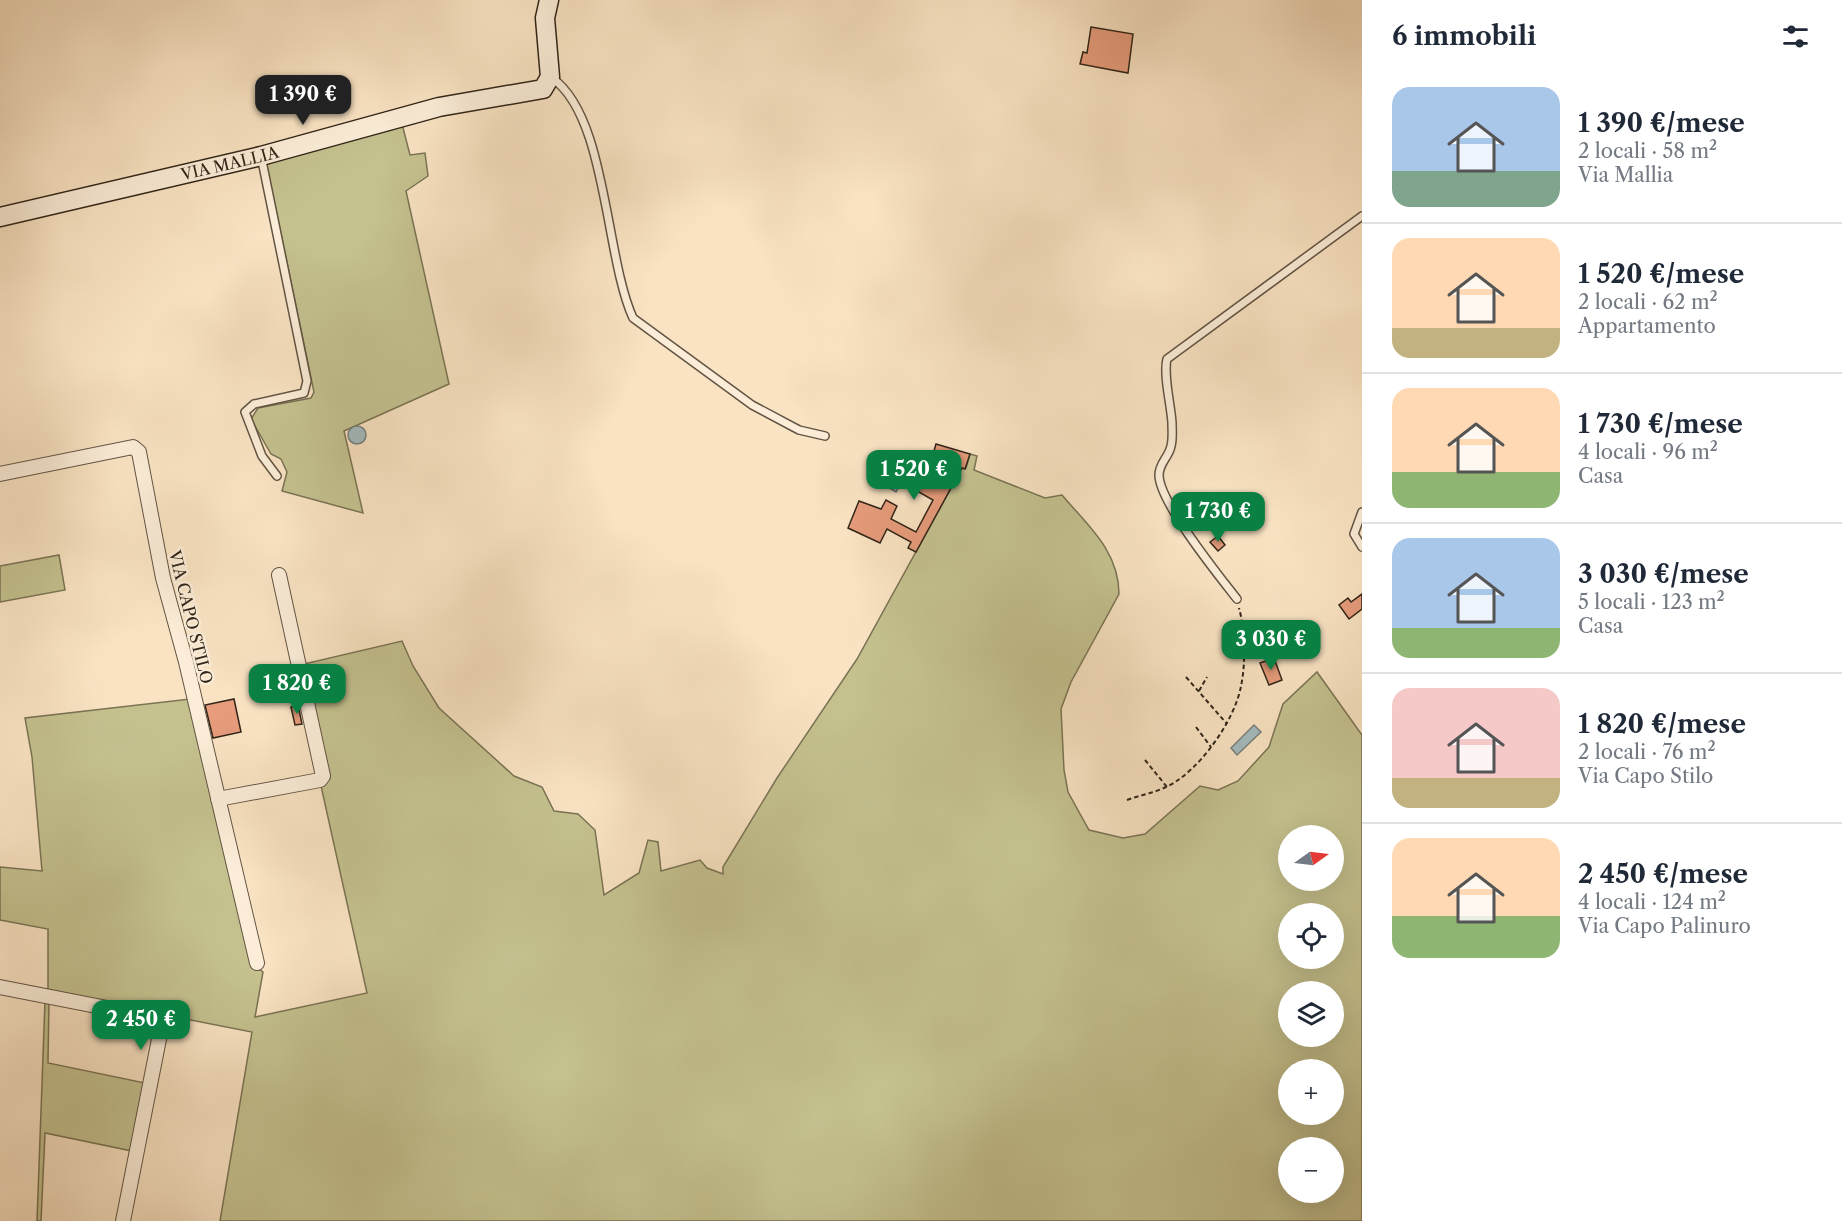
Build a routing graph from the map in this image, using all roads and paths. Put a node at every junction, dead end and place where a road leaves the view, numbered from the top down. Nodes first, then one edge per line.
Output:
1 (549, 0) edge
2 (550, 77) junction
3 (261, 156) junction
4 (1362, 216) edge
5 (0, 217) edge
6 (825, 436) dead end
7 (0, 474) edge
8 (277, 476) dead end
9 (1362, 512) edge
10 (1362, 547) edge
11 (279, 576) dead end
12 (1237, 599) joint
13 (1186, 677) dead end
14 (1207, 677) dead end
15 (1199, 691) junction
16 (1227, 724) junction
17 (1196, 727) dead end
18 (1211, 747) junction
19 (1145, 760) dead end
20 (1167, 787) junction
21 (219, 799) junction
22 (1127, 800) dead end
23 (257, 963) dead end
24 (0, 987) edge
25 (123, 1221) edge

1 - 2 street
2 - 3 street, VIA MALLIA
2 - 6 lane
3 - 5 street, VIA MALLIA
3 - 8 lane
4 - 12 lane
7 - 21 street, VIA CAPO STILO
9 - 10 lane
11 - 21 street
12 - 16 path
13 - 15 path
14 - 15 path
15 - 16 path
16 - 18 path
17 - 18 path
18 - 20 path
19 - 20 path
20 - 22 path
21 - 23 street, VIA CAPO STILO
24 - 25 street

